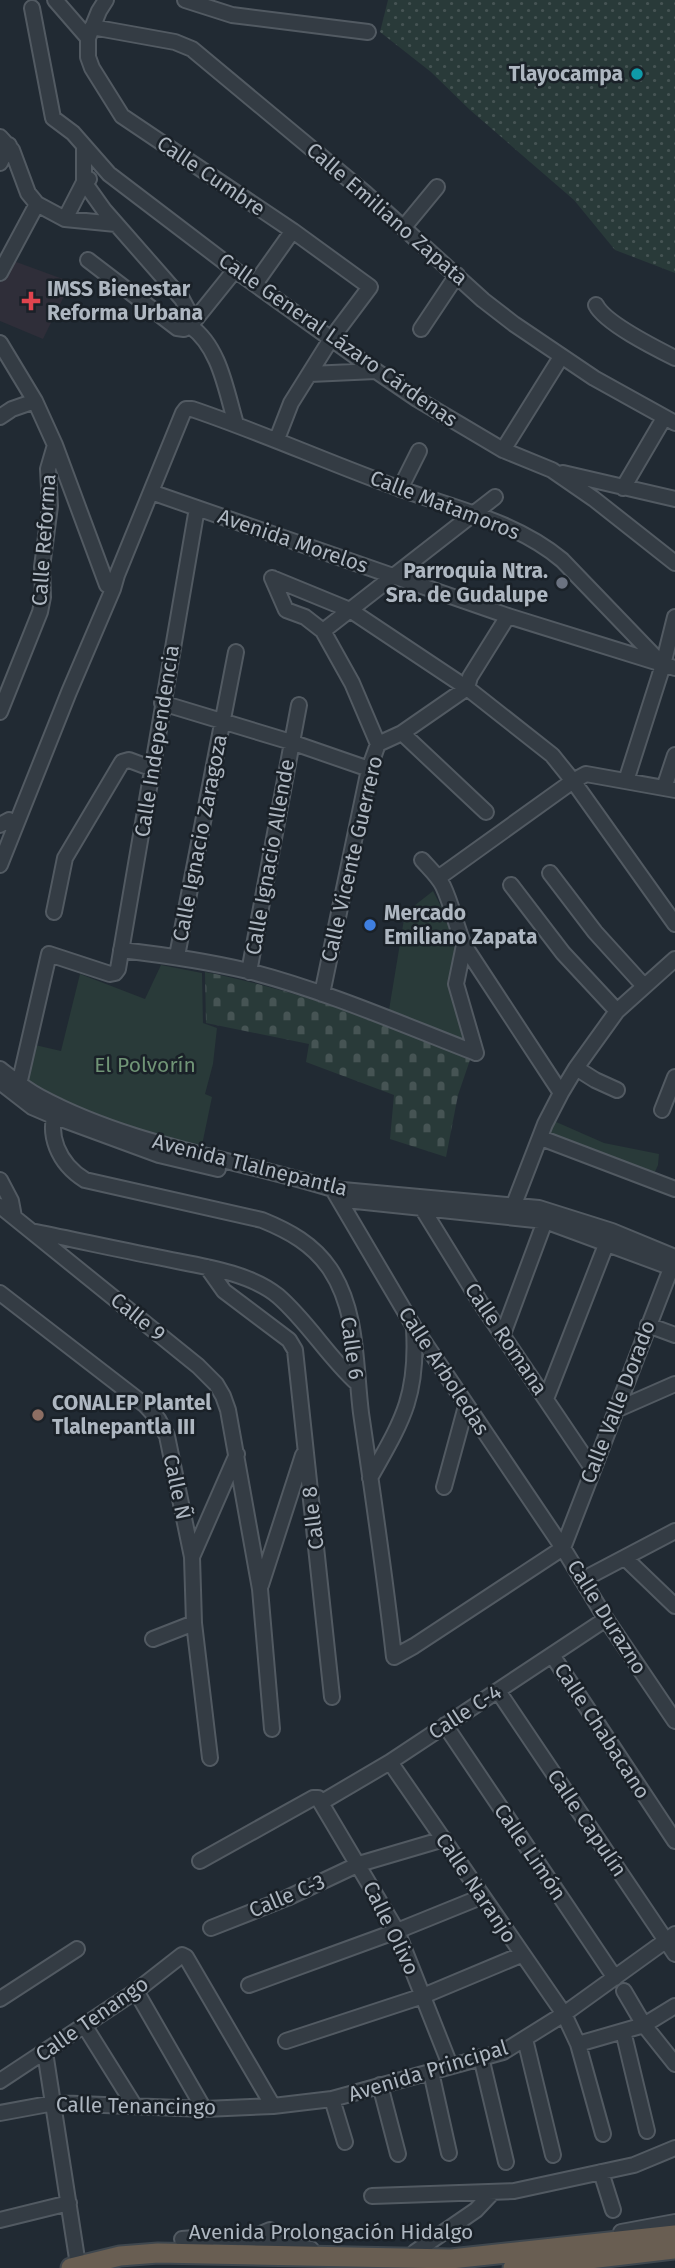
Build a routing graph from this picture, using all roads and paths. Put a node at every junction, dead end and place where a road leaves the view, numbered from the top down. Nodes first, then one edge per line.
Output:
1 (55, 0) edge
2 (106, 0) edge
3 (184, 0) edge
4 (32, 8) dead end
5 (368, 32) dead end
6 (90, 33) junction
7 (4, 141) edge
8 (84, 147) junction
9 (0, 163) edge
10 (108, 174) junction
11 (85, 182) junction
12 (437, 187) dead end
13 (37, 204) junction
14 (65, 219) junction
15 (116, 224) junction
16 (404, 227) junction
17 (289, 236) dead end
18 (88, 260) dead end
19 (235, 270) junction
20 (0, 273) edge
21 (457, 275) junction
22 (255, 284) junction
23 (596, 304) dead end
24 (190, 326) junction
25 (421, 329) dead end
26 (331, 340) junction
27 (0, 343) edge
28 (561, 357) junction
29 (675, 358) edge
30 (376, 372) junction
31 (310, 374) junction
32 (34, 401) junction
33 (0, 417) edge
34 (669, 421) edge
35 (236, 424) junction
36 (277, 439) junction
37 (55, 445) junction
38 (503, 450) junction
39 (419, 451) dead end
40 (552, 470) junction
41 (623, 488) junction
42 (400, 489) junction
43 (151, 492) junction
44 (495, 497) dead end
45 (675, 499) edge
46 (197, 508) junction
47 (473, 513) junction
48 (675, 563) edge
49 (393, 576) junction
50 (112, 583) junction
51 (350, 610) junction
52 (508, 615) junction
53 (675, 617) edge
54 (323, 631) junction
55 (236, 652) dead end
56 (669, 666) edge
57 (467, 688) junction
58 (65, 692) junction
59 (162, 703) junction
60 (299, 705) dead end
61 (0, 712) edge
62 (222, 720) junction
63 (402, 733) junction
64 (290, 742) junction
65 (378, 744) junction
66 (675, 755) edge
67 (153, 768) junction
68 (369, 769) junction
69 (573, 781) junction
70 (626, 781) junction
71 (670, 789) edge
72 (486, 812) dead end
73 (4, 823) edge
74 (0, 843) edge
75 (422, 860) dead end
76 (0, 865) edge
77 (550, 873) dead end
78 (438, 878) junction
79 (511, 885) dead end
80 (54, 912) dead end
81 (675, 924) edge
82 (464, 946) junction
83 (121, 950) junction
84 (177, 956) junction
85 (675, 959) edge
86 (249, 972) junction
87 (644, 986) junction
88 (322, 994) junction
89 (617, 1011) junction
90 (576, 1068) junction
91 (0, 1069) edge
92 (675, 1077) edge
93 (0, 1082) edge
94 (18, 1089) junction
95 (617, 1090) dead end
96 (561, 1093) junction
97 (662, 1110) dead end
98 (56, 1111) junction
99 (541, 1138) junction
100 (0, 1180) edge
101 (675, 1189) edge
102 (335, 1194) junction
103 (0, 1206) edge
104 (422, 1208) junction
105 (511, 1211) junction
106 (14, 1217) junction
107 (545, 1221) junction
108 (31, 1231) junction
109 (609, 1237) junction
110 (674, 1263) edge
111 (207, 1267) junction
112 (0, 1293) edge
113 (649, 1325) junction
114 (414, 1327) junction
115 (503, 1334) junction
116 (675, 1335) edge
117 (357, 1383) junction
118 (675, 1384) edge
119 (546, 1399) junction
120 (466, 1406) junction
121 (618, 1409) junction
122 (305, 1450) junction
123 (237, 1454) junction
124 (592, 1468) junction
125 (370, 1478) junction
126 (444, 1487) dead end
127 (675, 1531) edge
128 (563, 1548) junction
129 (192, 1557) junction
130 (625, 1558) junction
131 (582, 1580) junction
132 (260, 1589) junction
133 (675, 1606) edge
134 (606, 1619) junction
135 (194, 1623) junction
136 (153, 1639) dead end
137 (552, 1655) junction
138 (498, 1691) junction
139 (332, 1697) dead end
140 (675, 1721) edge
141 (445, 1725) junction
142 (272, 1729) dead end
143 (210, 1758) dead end
144 (390, 1762) junction
145 (320, 1800) junction
146 (443, 1839) junction
147 (675, 1841) edge
148 (200, 1861) dead end
149 (359, 1864) junction
150 (481, 1896) junction
151 (211, 1928) dead end
152 (397, 1931) junction
153 (670, 1937) edge
154 (78, 1949) dead end
155 (675, 1954) edge
156 (521, 1955) junction
157 (615, 1978) junction
158 (249, 1985) dead end
159 (136, 1991) junction
160 (624, 1991) dead end
161 (423, 1996) junction
162 (0, 1999) edge
163 (675, 2006) edge
164 (564, 2014) junction
165 (84, 2025) junction
166 (644, 2025) junction
167 (623, 2031) junction
168 (525, 2039) junction
169 (286, 2041) dead end
170 (578, 2044) junction
171 (45, 2052) junction
172 (481, 2057) junction
173 (675, 2064) edge
174 (450, 2065) junction
175 (431, 2072) junction
176 (0, 2081) edge
177 (380, 2085) junction
178 (332, 2099) junction
179 (54, 2103) junction
180 (134, 2105) junction
181 (272, 2106) junction
182 (204, 2109) junction
183 (0, 2113) edge
184 (647, 2131) dead end
185 (603, 2134) dead end
186 (345, 2142) dead end
187 (675, 2148) edge
188 (449, 2153) dead end
189 (398, 2154) dead end
190 (553, 2155) dead end
191 (506, 2162) dead end
192 (601, 2172) junction
193 (492, 2193) junction
194 (372, 2196) dead end
195 (69, 2203) junction
196 (613, 2210) dead end
197 (0, 2220) edge
198 (675, 2222) edge
199 (270, 2230) dead end
200 (675, 2235) edge
201 (251, 2238) junction
202 (675, 2249) edge
203 (415, 2252) junction
204 (219, 2255) junction
205 (121, 2262) edge
206 (75, 2267) edge
207 (513, 2268) edge

1 - 6 street
2 - 6 street
3 - 5 street
4 - 8 street, Calle General Lázaro Cárdenas
6 - 16 street, Calle Emiliano Zapata
6 - 26 street, Calle Cumbre
7 - 9 street
7 - 13 street
8 - 10 street, Calle General Lázaro Cárdenas
8 - 11 street
10 - 11 street
10 - 19 street, Calle General Lázaro Cárdenas
11 - 14 street
11 - 15 street
12 - 16 street
13 - 14 street
13 - 20 street
14 - 15 street
15 - 24 street
16 - 21 street, Calle Emiliano Zapata
17 - 22 street
18 - 24 street
19 - 22 street, Calle General Lázaro Cárdenas
19 - 24 street
21 - 25 street
21 - 28 street, Calle Emiliano Zapata
22 - 26 street, Calle General Lázaro Cárdenas
23 - 29 street
24 - 35 street
26 - 30 street, Calle General Lázaro Cárdenas
26 - 31 street
27 - 32 street
28 - 34 street, Calle Emiliano Zapata
28 - 38 street
30 - 31 street
30 - 38 street, Calle General Lázaro Cárdenas
31 - 36 street
32 - 33 street
32 - 37 street
34 - 41 street
35 - 36 street, Calle Matamoros
35 - 43 street, Calle Matamoros
36 - 42 street, Calle Matamoros
37 - 50 street
37 - 61 street, Calle Reforma
38 - 40 street, Calle General Lázaro Cárdenas
39 - 42 street
40 - 41 street
40 - 48 street, Calle General Lázaro Cárdenas
41 - 45 street
42 - 47 street, Calle Matamoros
43 - 46 street, Avenida Morelos
43 - 50 street
44 - 47 street
46 - 49 street, Avenida Morelos
46 - 59 street, Calle Independencia
47 - 49 street
47 - 56 street, Calle Matamoros
49 - 51 street
49 - 52 street, Avenida Morelos
50 - 58 street
51 - 54 street
51 - 54 street
51 - 57 street
52 - 56 street, Avenida Morelos
52 - 57 street, Calle Vicente Guerrero
53 - 56 street
54 - 65 street
55 - 62 street, Calle Ignacio Zaragoza
56 - 70 street
57 - 63 street, Calle Vicente Guerrero
57 - 69 street
58 - 73 street
58 - 76 street
59 - 62 street
59 - 67 street, Calle Independencia
60 - 64 street, Calle Ignacio Allende
62 - 64 street
62 - 84 street, Calle Ignacio Zaragoza
63 - 65 street, Calle Vicente Guerrero
63 - 72 street
64 - 68 street
64 - 86 street, Calle Ignacio Allende
65 - 68 street, Calle Vicente Guerrero
66 - 71 street
67 - 80 street
67 - 83 street, Calle Independencia
68 - 88 street, Calle Vicente Guerrero
69 - 70 street
69 - 78 street
69 - 81 street
70 - 71 street
73 - 74 street
75 - 78 street
77 - 87 street
78 - 82 street
79 - 89 street
82 - 88 street
82 - 96 street
83 - 84 street
83 - 94 street, Calle Independencia
84 - 86 street
85 - 87 street
86 - 88 street
87 - 89 street
89 - 90 street
90 - 95 street
90 - 96 street
91 - 94 street, Avenida Tlalnepantla
92 - 97 street
93 - 94 street, Avenida Tlalnepantla
94 - 98 street, Avenida Tlalnepantla
96 - 99 street
98 - 102 street, Avenida Tlalnepantla
98 - 117 street, Calle 6
99 - 101 street
99 - 105 street
100 - 106 street
102 - 104 street, Avenida Tlalnepantla
102 - 105 street, Avenida Tlalnepantla
102 - 114 street, Calle Arboledas
103 - 106 street, Calle 9
104 - 105 street, Avenida Tlalnepantla
104 - 115 street, Calle Romana
105 - 107 street, Avenida Tlalnepantla
105 - 109 street, Avenida Tlalnepantla
106 - 108 street, Calle 9
107 - 109 street, Avenida Tlalnepantla
107 - 115 street
108 - 111 street
108 - 123 street, Calle 9
109 - 110 street, Avenida Tlalnepantla
109 - 119 street
110 - 113 street, Calle Valle Dorado
111 - 117 street
111 - 122 street, Calle 8
112 - 129 street, Calle Ñ
113 - 116 street
113 - 121 street, Calle Valle Dorado
114 - 120 street, Calle Arboledas
114 - 125 street
115 - 119 street, Calle Romana
117 - 125 street, Calle 6
118 - 121 street
119 - 124 street, Calle Romana
120 - 126 street
120 - 128 street, Calle Arboledas
121 - 124 street, Calle Valle Dorado
122 - 132 street
122 - 139 street, Calle 8
123 - 129 street
123 - 132 street, Calle 9
124 - 128 street, Calle Valle Dorado
125 - 128 street, Calle 6
127 - 130 street
128 - 131 street, Calle Durazno
129 - 135 street, Calle Ñ
130 - 131 street
130 - 133 street
131 - 134 street, Calle Durazno
132 - 142 street, Calle 9
134 - 137 street, Calle C-4
134 - 140 street, Calle Durazno
135 - 136 street
135 - 143 street, Calle Ñ
137 - 138 street, Calle C-4
137 - 147 street, Calle Chabacano
138 - 141 street, Calle C-4
138 - 153 street, Calle Capulín
141 - 144 street, Calle C-4
141 - 157 street, Calle Limón
144 - 145 street, Calle C-4
144 - 146 street, Calle Naranjo
145 - 148 street, Calle C-4
145 - 149 street, Calle Olivo
146 - 149 street, Calle C-3
146 - 150 street, Calle Naranjo
149 - 151 street, Calle C-3
149 - 152 street, Calle Olivo
150 - 152 street
150 - 156 street, Calle Naranjo
152 - 158 street
152 - 161 street, Calle Olivo
153 - 155 street, Calle Capulín
153 - 157 street, Avenida Principal
154 - 162 street
156 - 161 street
156 - 164 street, Calle Naranjo
157 - 164 street, Avenida Principal
159 - 165 street, Calle Tenango
159 - 181 street, Calle Tenango
159 - 182 street
160 - 166 street
161 - 169 street
161 - 174 street, Calle Olivo
163 - 166 street
164 - 168 street, Avenida Principal
164 - 170 street, Calle Naranjo
165 - 171 street, Calle Tenango
165 - 180 street
166 - 167 street
166 - 173 street
167 - 170 street
167 - 184 street
168 - 172 street, Avenida Principal
168 - 190 street
170 - 185 street, Calle Naranjo
171 - 176 street, Calle Tenango
171 - 179 street
172 - 174 street, Avenida Principal
172 - 191 street
174 - 175 street, Avenida Principal
175 - 177 street, Avenida Principal
175 - 188 street
177 - 178 street, Avenida Principal
177 - 189 street
178 - 181 street, Avenida Principal
178 - 186 street
179 - 180 street, Calle Tenancingo
179 - 183 street, Calle Tenancingo
179 - 195 street
180 - 182 street, Calle Tenancingo
181 - 182 street, Calle Tenancingo
187 - 192 street
192 - 193 street
192 - 196 street
193 - 194 street
193 - 203 street
195 - 197 street
195 - 206 street
198 - 203 street
199 - 201 street
200 - 204 highway, Avenida Prolongación Hidalgo
201 - 203 street
201 - 204 street
202 - 207 highway
204 - 205 highway, Avenida Prolongación Hidalgo
205 - 206 highway, Avenida Prolongación Hidalgo

